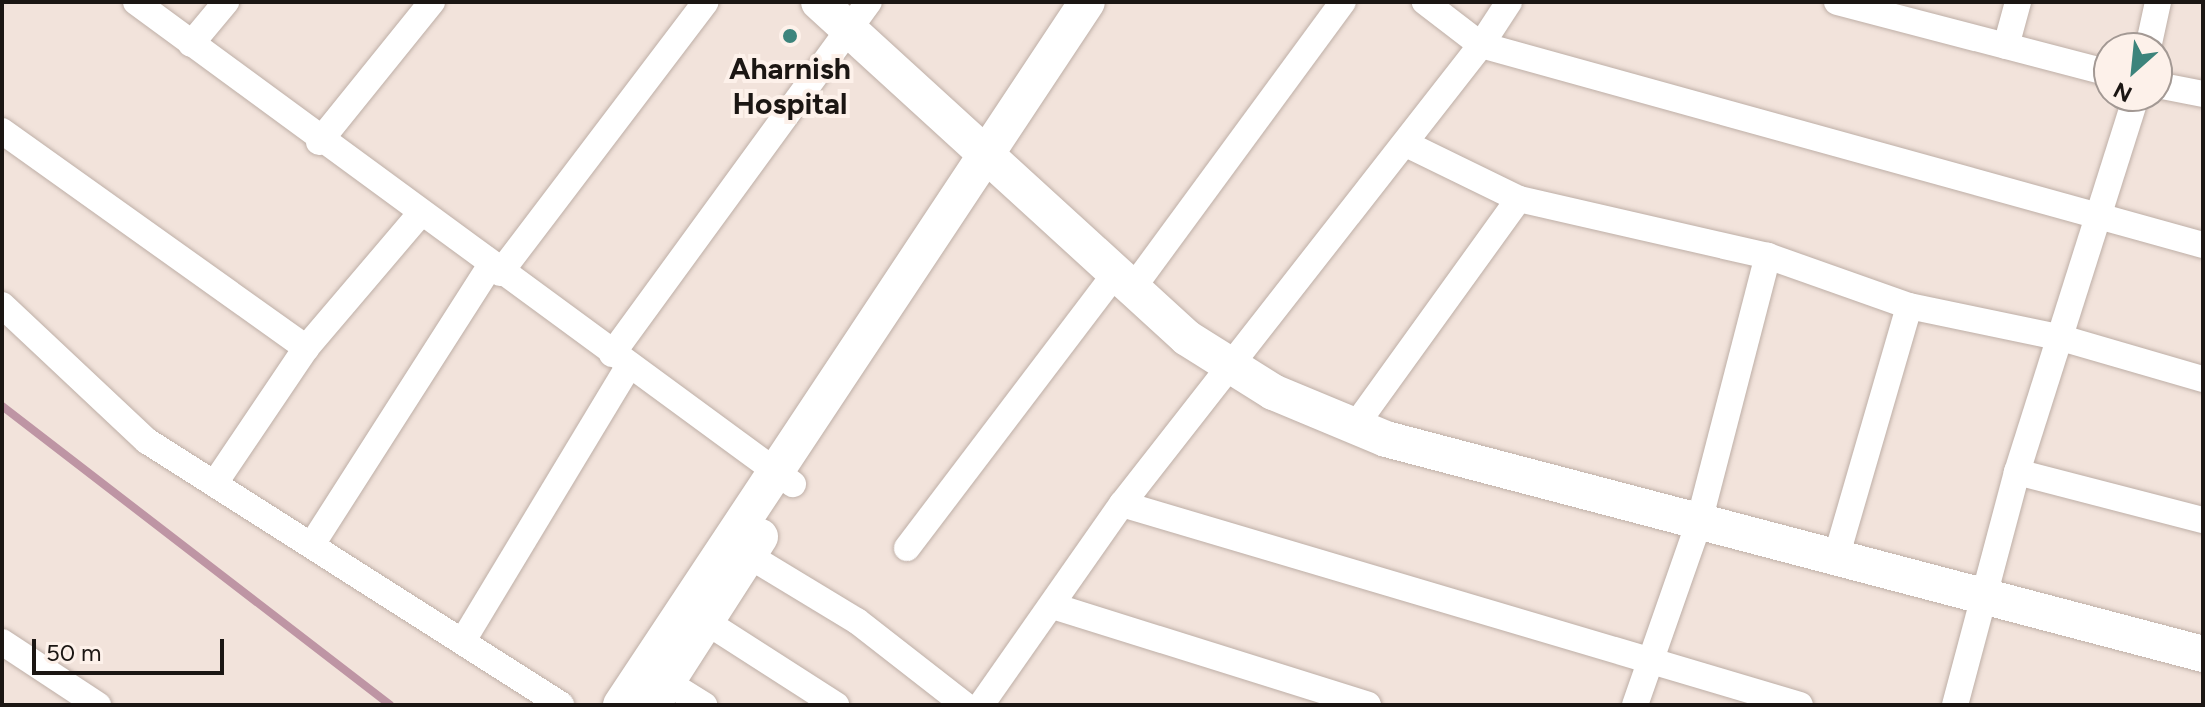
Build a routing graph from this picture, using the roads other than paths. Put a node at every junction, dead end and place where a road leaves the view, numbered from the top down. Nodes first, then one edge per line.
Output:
1 (136, 2) edge
2 (226, 2) edge
3 (432, 2) edge
4 (706, 2) edge
5 (819, 2) edge
6 (1087, 2) edge
7 (1114, 2) edge
8 (1343, 2) edge
9 (1425, 2) edge
10 (1509, 2) edge
11 (1837, 2) edge
12 (2018, 2) edge
13 (2158, 2) edge
14 (859, 16) edge
15 (2151, 32) edge
16 (191, 44) junction
17 (1481, 45) junction
18 (2006, 46) junction
19 (2093, 69) edge
20 (2173, 88) edge
21 (2203, 94) edge
22 (2131, 112) edge
23 (2, 131) edge
24 (319, 142) junction
25 (1406, 144) junction
26 (988, 162) junction
27 (1519, 199) junction
28 (419, 215) junction
29 (2101, 220) junction
30 (2203, 245) edge
31 (1768, 256) junction
32 (495, 269) junction
33 (1123, 282) junction
34 (2, 305) edge
35 (1909, 306) junction
36 (2058, 337) junction
37 (306, 348) junction
38 (620, 360) junction
39 (1235, 368) junction
40 (2203, 379) edge
41 (1355, 426) junction
42 (2017, 472) junction
43 (785, 478) junction
44 (215, 483) junction
45 (1122, 504) junction
46 (2203, 520) edge
47 (1699, 522) junction
48 (313, 543) junction
49 (907, 548) dead end
50 (748, 555) junction
51 (1836, 558) junction
52 (1988, 597) junction
53 (1053, 606) junction
54 (705, 621) junction
55 (464, 639) junction
56 (2, 642) edge
57 (2203, 654) edge
58 (1645, 665) junction
59 (660, 693) edge
60 (98, 705) edge
61 (561, 705) edge
62 (621, 705) edge
63 (704, 705) edge
64 (836, 705) edge
65 (965, 705) edge
66 (981, 705) edge
67 (1368, 705) edge
68 (1635, 705) edge
69 (1800, 705) edge
70 (1955, 705) edge

1 - 16 street
2 - 16 street
3 - 24 street
4 - 32 street
5 - 14 street
6 - 26 street
7 - 26 street
8 - 33 street
9 - 17 street
10 - 17 street
11 - 18 street
12 - 18 street
13 - 15 street
14 - 26 street
14 - 38 street
16 - 24 street
17 - 25 street
17 - 29 street
18 - 19 street
20 - 21 street
22 - 29 street
23 - 37 street
24 - 28 street
25 - 27 street
25 - 39 street
26 - 33 street
26 - 43 street
27 - 31 street
27 - 41 street
28 - 32 street
28 - 37 street
29 - 30 street
29 - 36 street
31 - 35 street
31 - 47 street
32 - 38 street
32 - 48 street
33 - 39 street
33 - 49 street
34 - 44 street
35 - 36 street
35 - 51 street
36 - 40 street
36 - 42 street
37 - 44 street
38 - 43 street
38 - 55 street
39 - 41 street
39 - 45 street
41 - 47 street
42 - 46 street
42 - 52 street
43 - 50 street
43 - 62 street
44 - 48 street
45 - 53 street
45 - 58 street
47 - 51 street
47 - 58 street
48 - 55 street
50 - 54 street
50 - 65 street
51 - 52 street
52 - 57 street
52 - 70 street
53 - 66 street
53 - 67 street
54 - 59 street
54 - 64 street
55 - 61 street
56 - 60 street
58 - 68 street
58 - 69 street
59 - 63 street

